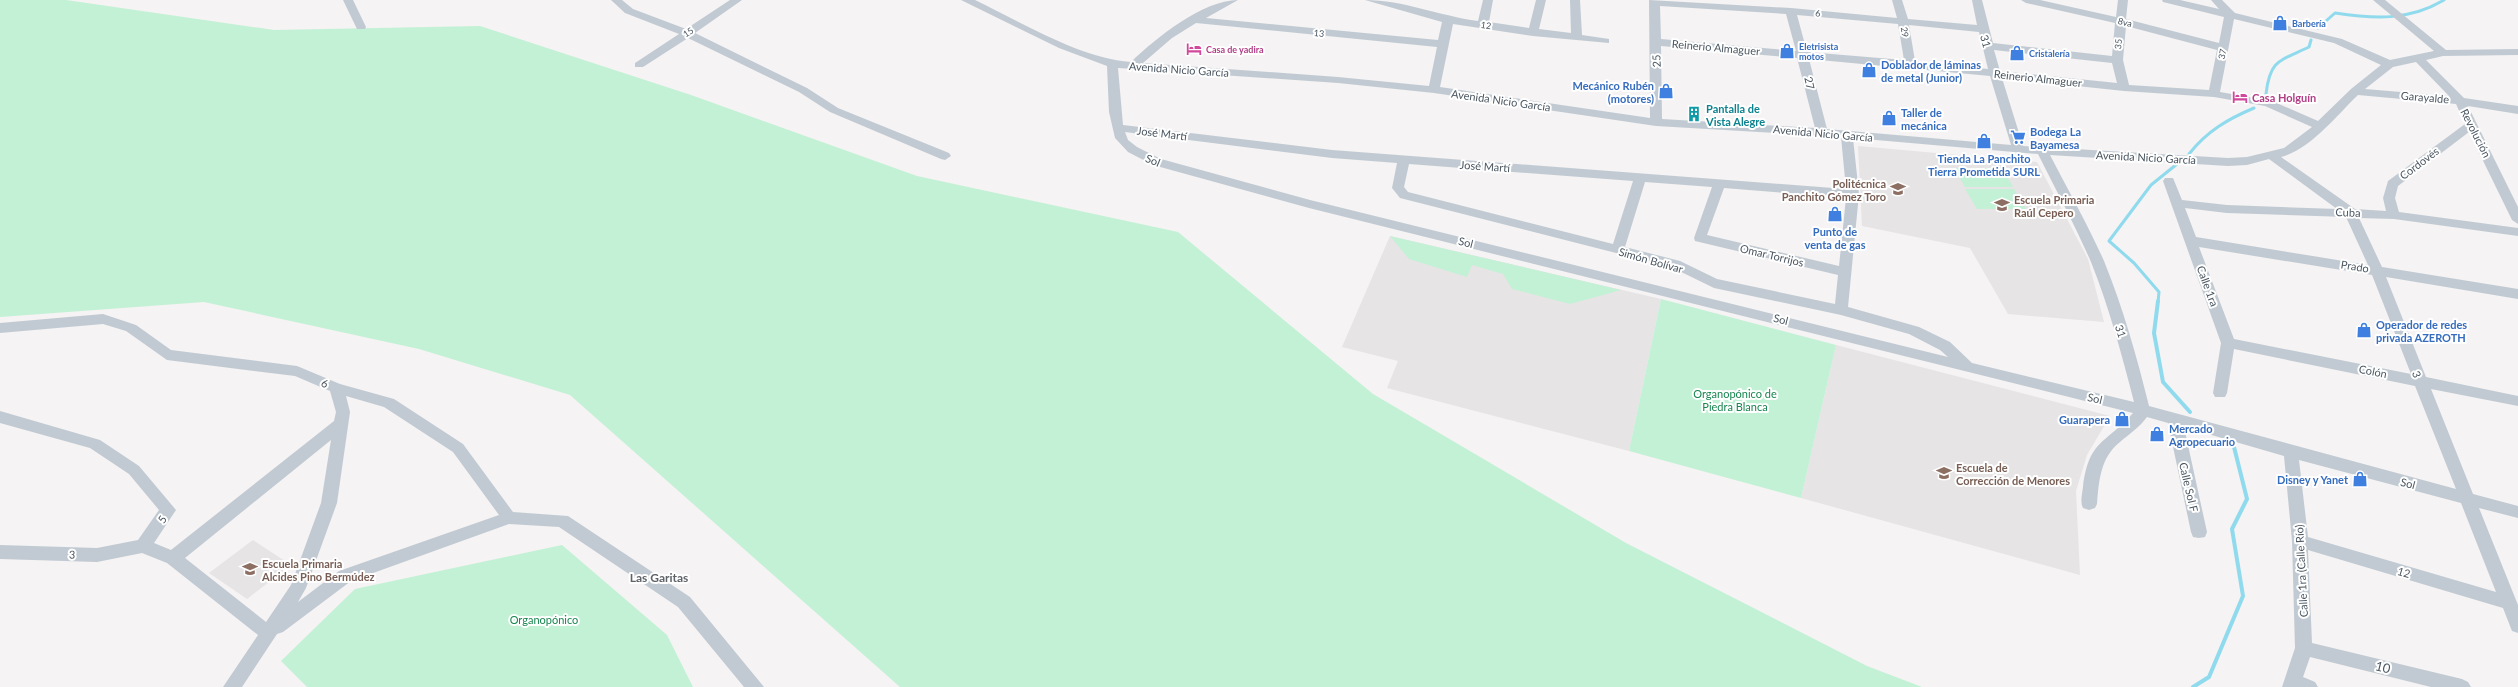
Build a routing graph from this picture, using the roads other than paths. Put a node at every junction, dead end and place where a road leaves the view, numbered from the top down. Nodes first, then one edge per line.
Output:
1 (346, 0) edge
2 (616, 0) edge
3 (737, 0) edge
4 (966, 0) edge
5 (1233, 0) edge
6 (1370, 0) edge
7 (1488, 0) edge
8 (1541, 0) edge
9 (1575, 0) edge
10 (1897, 0) edge
11 (1978, 0) edge
12 (2026, 0) edge
13 (2123, 0) edge
14 (2167, 0) edge
15 (2216, 0) edge
16 (2378, 0) edge
17 (1654, 1) edge
18 (1400, 4) edge
19 (1791, 10) junction
20 (2230, 14) junction
21 (1194, 20) junction
22 (1448, 20) junction
23 (1903, 20) junction
24 (2121, 21) junction
25 (357, 24) dead end
26 (1483, 25) junction
27 (1983, 29) junction
28 (687, 33) junction
29 (1533, 33) junction
30 (1577, 38) junction
31 (1605, 41) dead end
32 (1655, 42) junction
33 (1444, 44) junction
34 (1987, 46) junction
35 (2223, 48) junction
36 (2518, 52) edge
37 (2443, 53) junction
38 (1803, 54) junction
39 (2417, 57) junction
40 (2117, 60) junction
41 (1112, 64) junction
42 (1910, 64) junction
43 (2389, 64) junction
44 (639, 65) dead end
45 (1133, 66) junction
46 (1994, 73) junction
47 (2124, 88) junction
48 (1434, 90) junction
49 (2355, 91) junction
50 (2214, 94) junction
51 (2460, 101) junction
52 (2518, 110) edge
53 (1656, 122) junction
54 (2473, 124) junction
55 (2320, 126) junction
56 (1118, 128) junction
57 (1822, 132) junction
58 (1847, 134) junction
59 (2018, 149) junction
60 (2042, 152) junction
61 (945, 156) dead end
62 (2272, 156) junction
63 (1404, 160) junction
64 (1640, 178) junction
65 (2169, 181) dead end
66 (1719, 184) junction
67 (1853, 194) junction
68 (2177, 203) junction
69 (2350, 212) junction
70 (2394, 215) junction
71 (2518, 220) edge
72 (2518, 232) edge
73 (2192, 241) junction
74 (1616, 250) junction
75 (2376, 269) junction
76 (1845, 272) junction
77 (2518, 294) edge
78 (1841, 310) junction
79 (0, 328) edge
80 (2228, 343) junction
81 (1970, 368) junction
82 (2420, 380) junction
83 (336, 388) junction
84 (2220, 393) dead end
85 (2518, 401) edge
86 (2143, 410) junction
87 (0, 417) edge
88 (2175, 419) junction
89 (342, 423) junction
90 (2291, 452) junction
91 (2467, 499) junction
92 (2089, 504) dead end
93 (2518, 512) edge
94 (509, 518) junction
95 (2198, 532) dead end
96 (2300, 540) junction
97 (143, 546) junction
98 (0, 552) edge
99 (173, 558) junction
100 (2509, 602) junction
101 (2518, 626) edge
102 (268, 633) junction
103 (2304, 648) junction
104 (2298, 685) edge
105 (232, 687) edge
106 (755, 687) edge
107 (2462, 687) edge

1 - 25 street
2 - 28 street
3 - 28 street, 15
4 - 41 street, Avenida Nicio García
5 - 21 street
6 - 18 street, 12
7 - 26 street
8 - 29 street
9 - 30 street
10 - 23 street, 29
11 - 27 street, 31
12 - 24 street, 8va
13 - 24 street, 35
14 - 20 street
15 - 20 street
16 - 37 street
17 - 19 street, 6
17 - 32 street, 25
18 - 22 street, 12
19 - 23 street, 6
19 - 38 street, 27
20 - 35 street, 37
20 - 43 street
21 - 33 street, 13
21 - 45 street
22 - 26 street, 12
22 - 33 street
23 - 27 street, 6
23 - 42 street, 29
24 - 35 street, 8va
24 - 40 street, 35
26 - 29 street, 12
27 - 34 street, 31
28 - 44 street, 15
28 - 61 street
29 - 30 street, 12
30 - 31 street, 12
32 - 38 street, Reinerio Almaguer
32 - 53 street, 25
33 - 48 street
34 - 40 street
34 - 46 street, 31
35 - 50 street, 37
36 - 37 street, Avenida Nicio García
37 - 39 street, Avenida Nicio García
38 - 42 street, Reinerio Almaguer
38 - 57 street, 27
39 - 43 street, Avenida Nicio García
39 - 51 street, Revolución
40 - 47 street, 35
41 - 45 street, Avenida Nicio García
41 - 56 street, Sol
42 - 46 street, Reinerio Almaguer
43 - 49 street, Avenida Nicio García
45 - 48 street, Avenida Nicio García
46 - 47 street, Reinerio Almaguer
46 - 59 street, 31
47 - 50 street, Reinerio Almaguer
48 - 53 street, Avenida Nicio García
49 - 51 street, Garayalde
49 - 55 street, Avenida Nicio García
50 - 55 street, Reinerio Almaguer
51 - 52 street, Garayalde
51 - 54 street, Revolución
53 - 57 street, Avenida Nicio García
54 - 70 street, Cordovés
54 - 71 street, Revolución
55 - 62 street, Avenida Nicio García
56 - 63 street, José Martí
56 - 81 street, Sol
57 - 58 street, Avenida Nicio García
58 - 59 street, Avenida Nicio García
58 - 67 street
59 - 60 street, Avenida Nicio García
60 - 62 street, Avenida Nicio García
60 - 86 street, 31
62 - 69 street, 3
63 - 64 street, José Martí
63 - 74 street, Simón Bolívar
64 - 66 street, José Martí
64 - 74 street
65 - 68 street, Calle 1ra
66 - 67 street, José Martí
66 - 76 street, Omar Torrijos
67 - 76 street
68 - 69 street, Cuba
68 - 73 street, Calle 1ra
69 - 70 street, Cuba
69 - 75 street, 3
70 - 72 street, Cuba
73 - 75 street, Prado
73 - 80 street, Calle 1ra
74 - 78 street, Simón Bolívar
75 - 77 street, Prado
75 - 82 street, 3
76 - 78 street
78 - 81 street, Simón Bolívar
79 - 83 street, 6
80 - 82 street, Colón
80 - 84 street, Calle 1ra
81 - 86 street, Sol
82 - 85 street, Colón
82 - 91 street, 3
83 - 89 street, 6
83 - 94 street
86 - 88 street, Sol
86 - 92 street
87 - 97 street, 5
88 - 90 street, Sol
88 - 95 street, Calle Sol F
89 - 99 street
89 - 102 street, 6
90 - 91 street, Sol
90 - 96 street, Calle 1ra (Calle Río)
91 - 93 street, Sol
91 - 100 street, 3
94 - 102 street
94 - 106 street
96 - 100 street, 12
96 - 103 street, Calle 1ra (Calle Río)
97 - 98 street, 3
97 - 99 street
99 - 102 street
100 - 101 street, 3
102 - 105 street, 6
103 - 104 street, Calle 1ra (Calle Río)
103 - 107 street, 10

